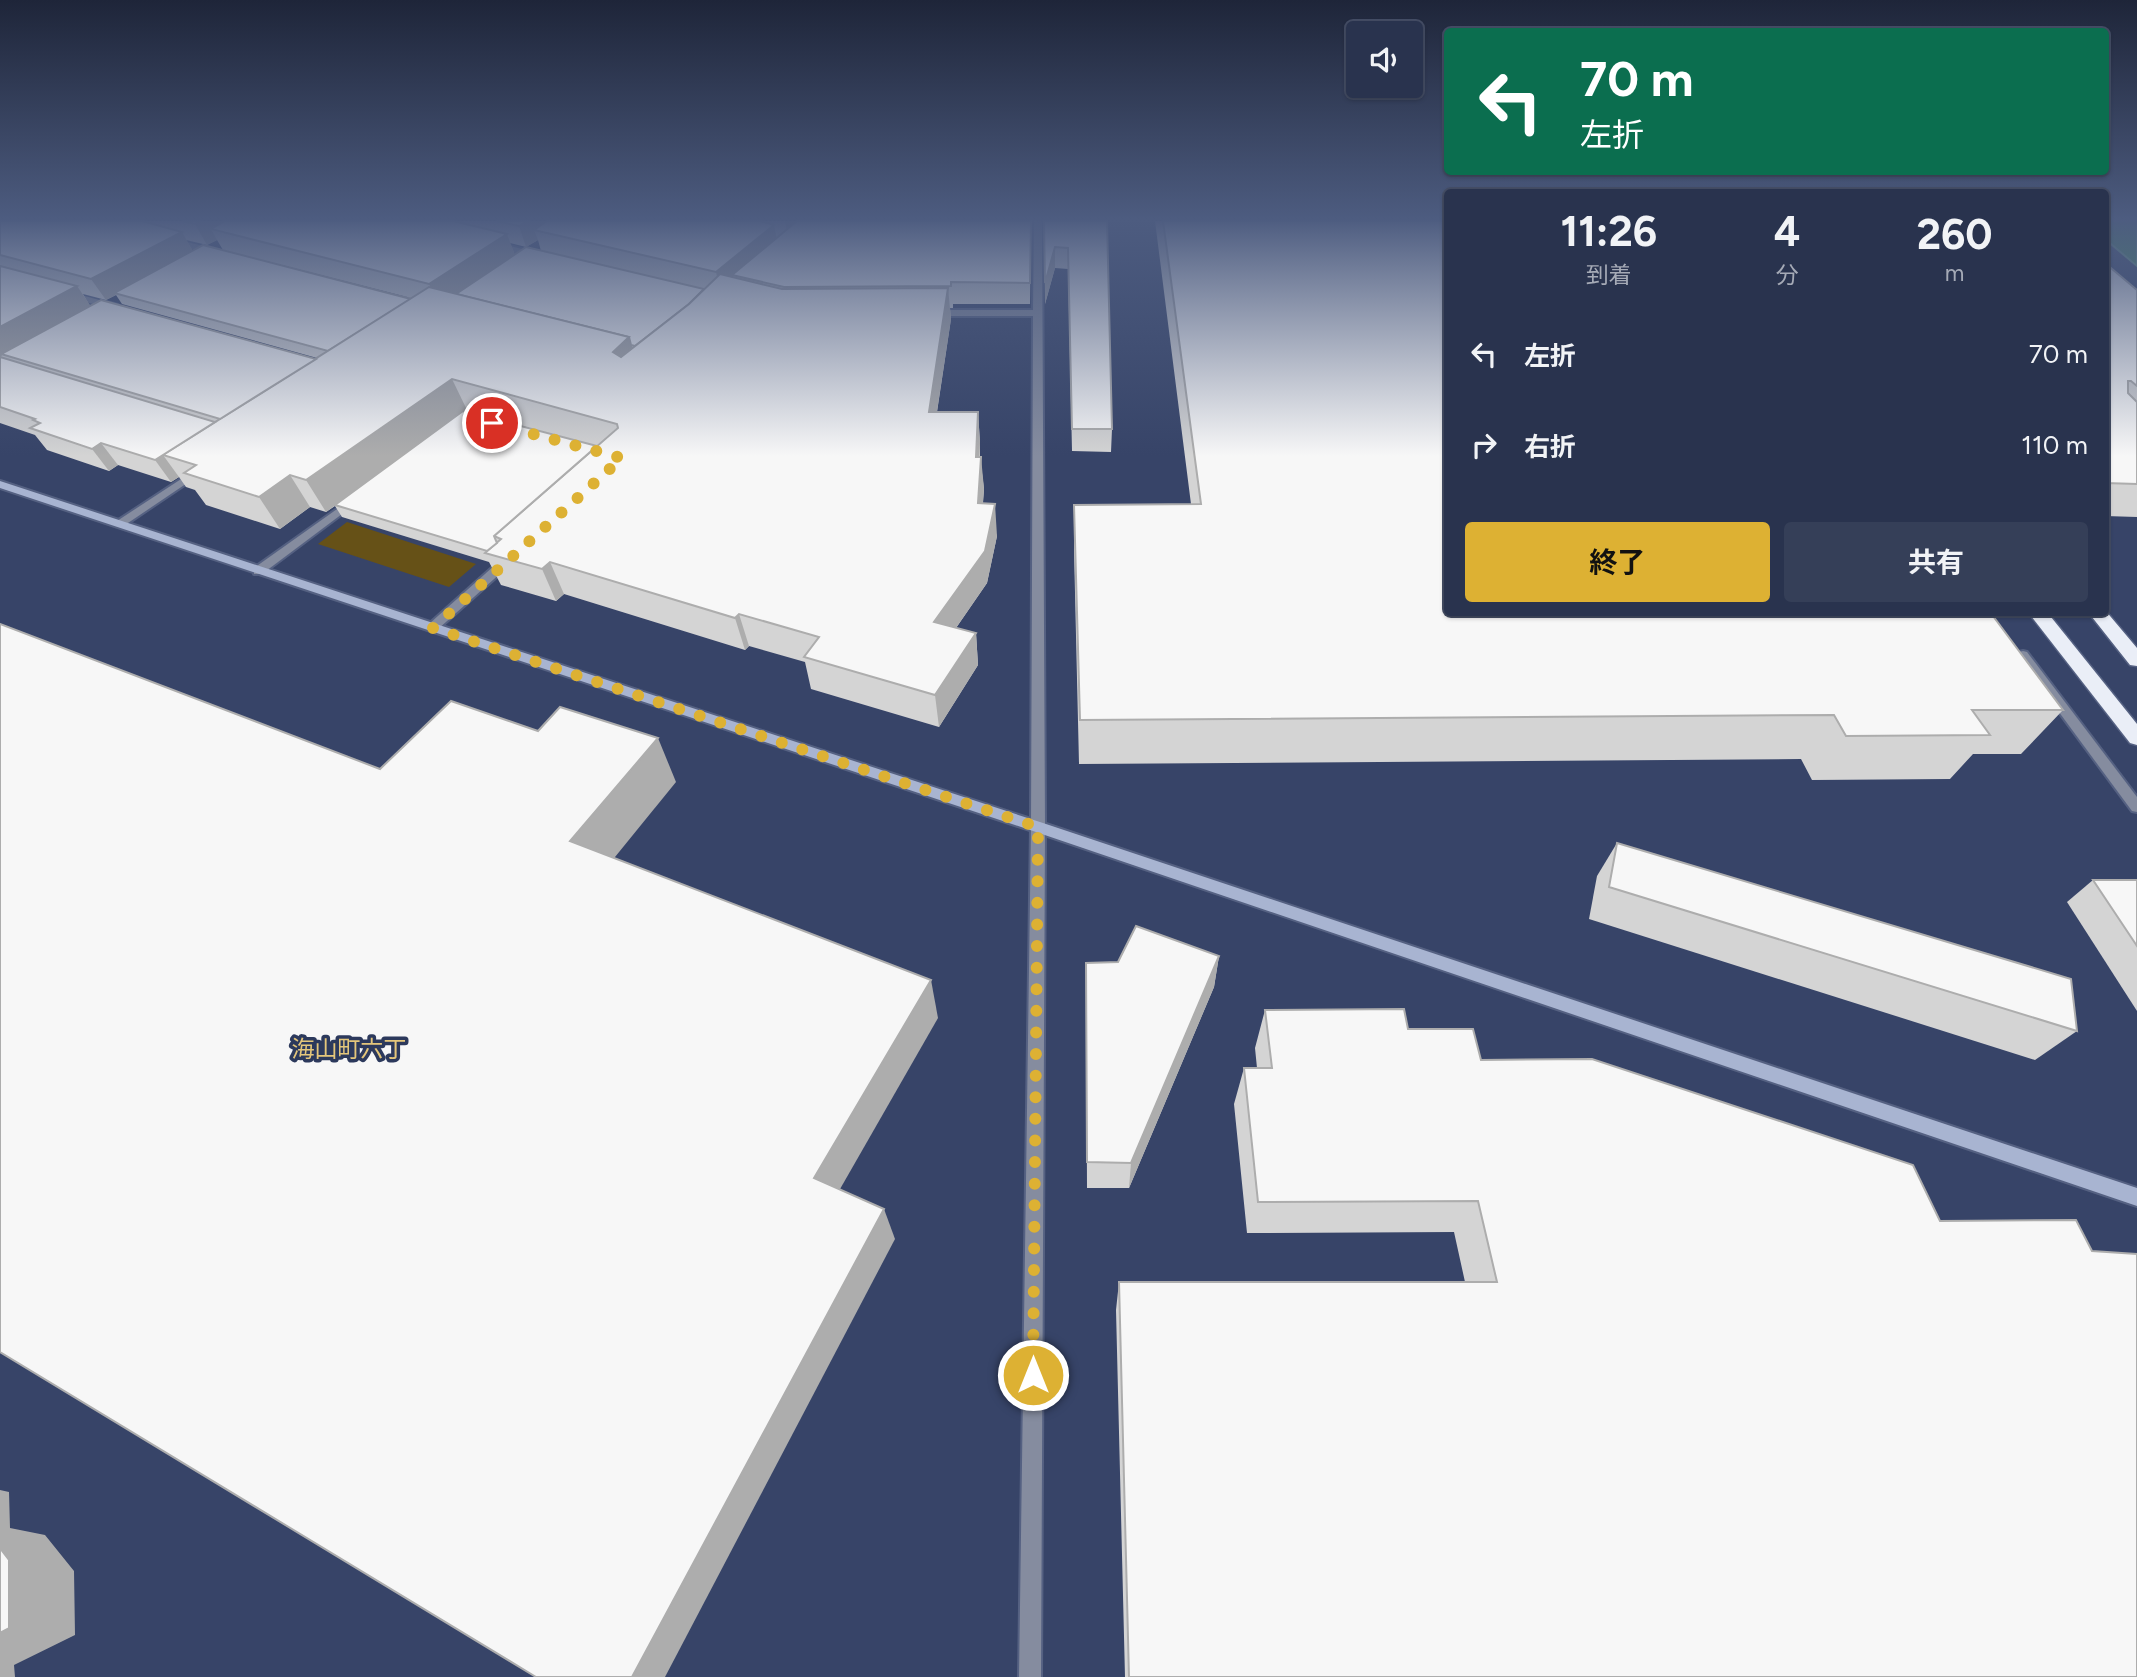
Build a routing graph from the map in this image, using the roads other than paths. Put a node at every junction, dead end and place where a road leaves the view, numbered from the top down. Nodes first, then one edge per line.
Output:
1 (87, 299) edge
2 (1037, 299) edge
3 (121, 304) edge
4 (108, 305) junction
5 (96, 312) edge
6 (927, 313) edge
7 (1037, 313) junction
8 (209, 464) edge
9 (0, 484) edge
10 (368, 489) edge
11 (121, 523) junction
12 (513, 556) edge
13 (258, 570) junction
14 (2040, 616) edge
15 (2100, 616) edge
16 (433, 628) junction
17 (2015, 645) edge
18 (2137, 660) edge
19 (2137, 737) edge
20 (2137, 807) edge
21 (1038, 827) junction
22 (2137, 1197) edge
23 (1030, 1677) edge

1 - 4 street
2 - 7 street
3 - 4 street
4 - 5 street
6 - 7 street
7 - 21 street
8 - 11 street
9 - 11 street
10 - 13 street
11 - 13 street
12 - 16 street
13 - 16 street
14 - 19 highway
15 - 18 highway
16 - 21 street
17 - 20 street
21 - 22 street
21 - 23 street

